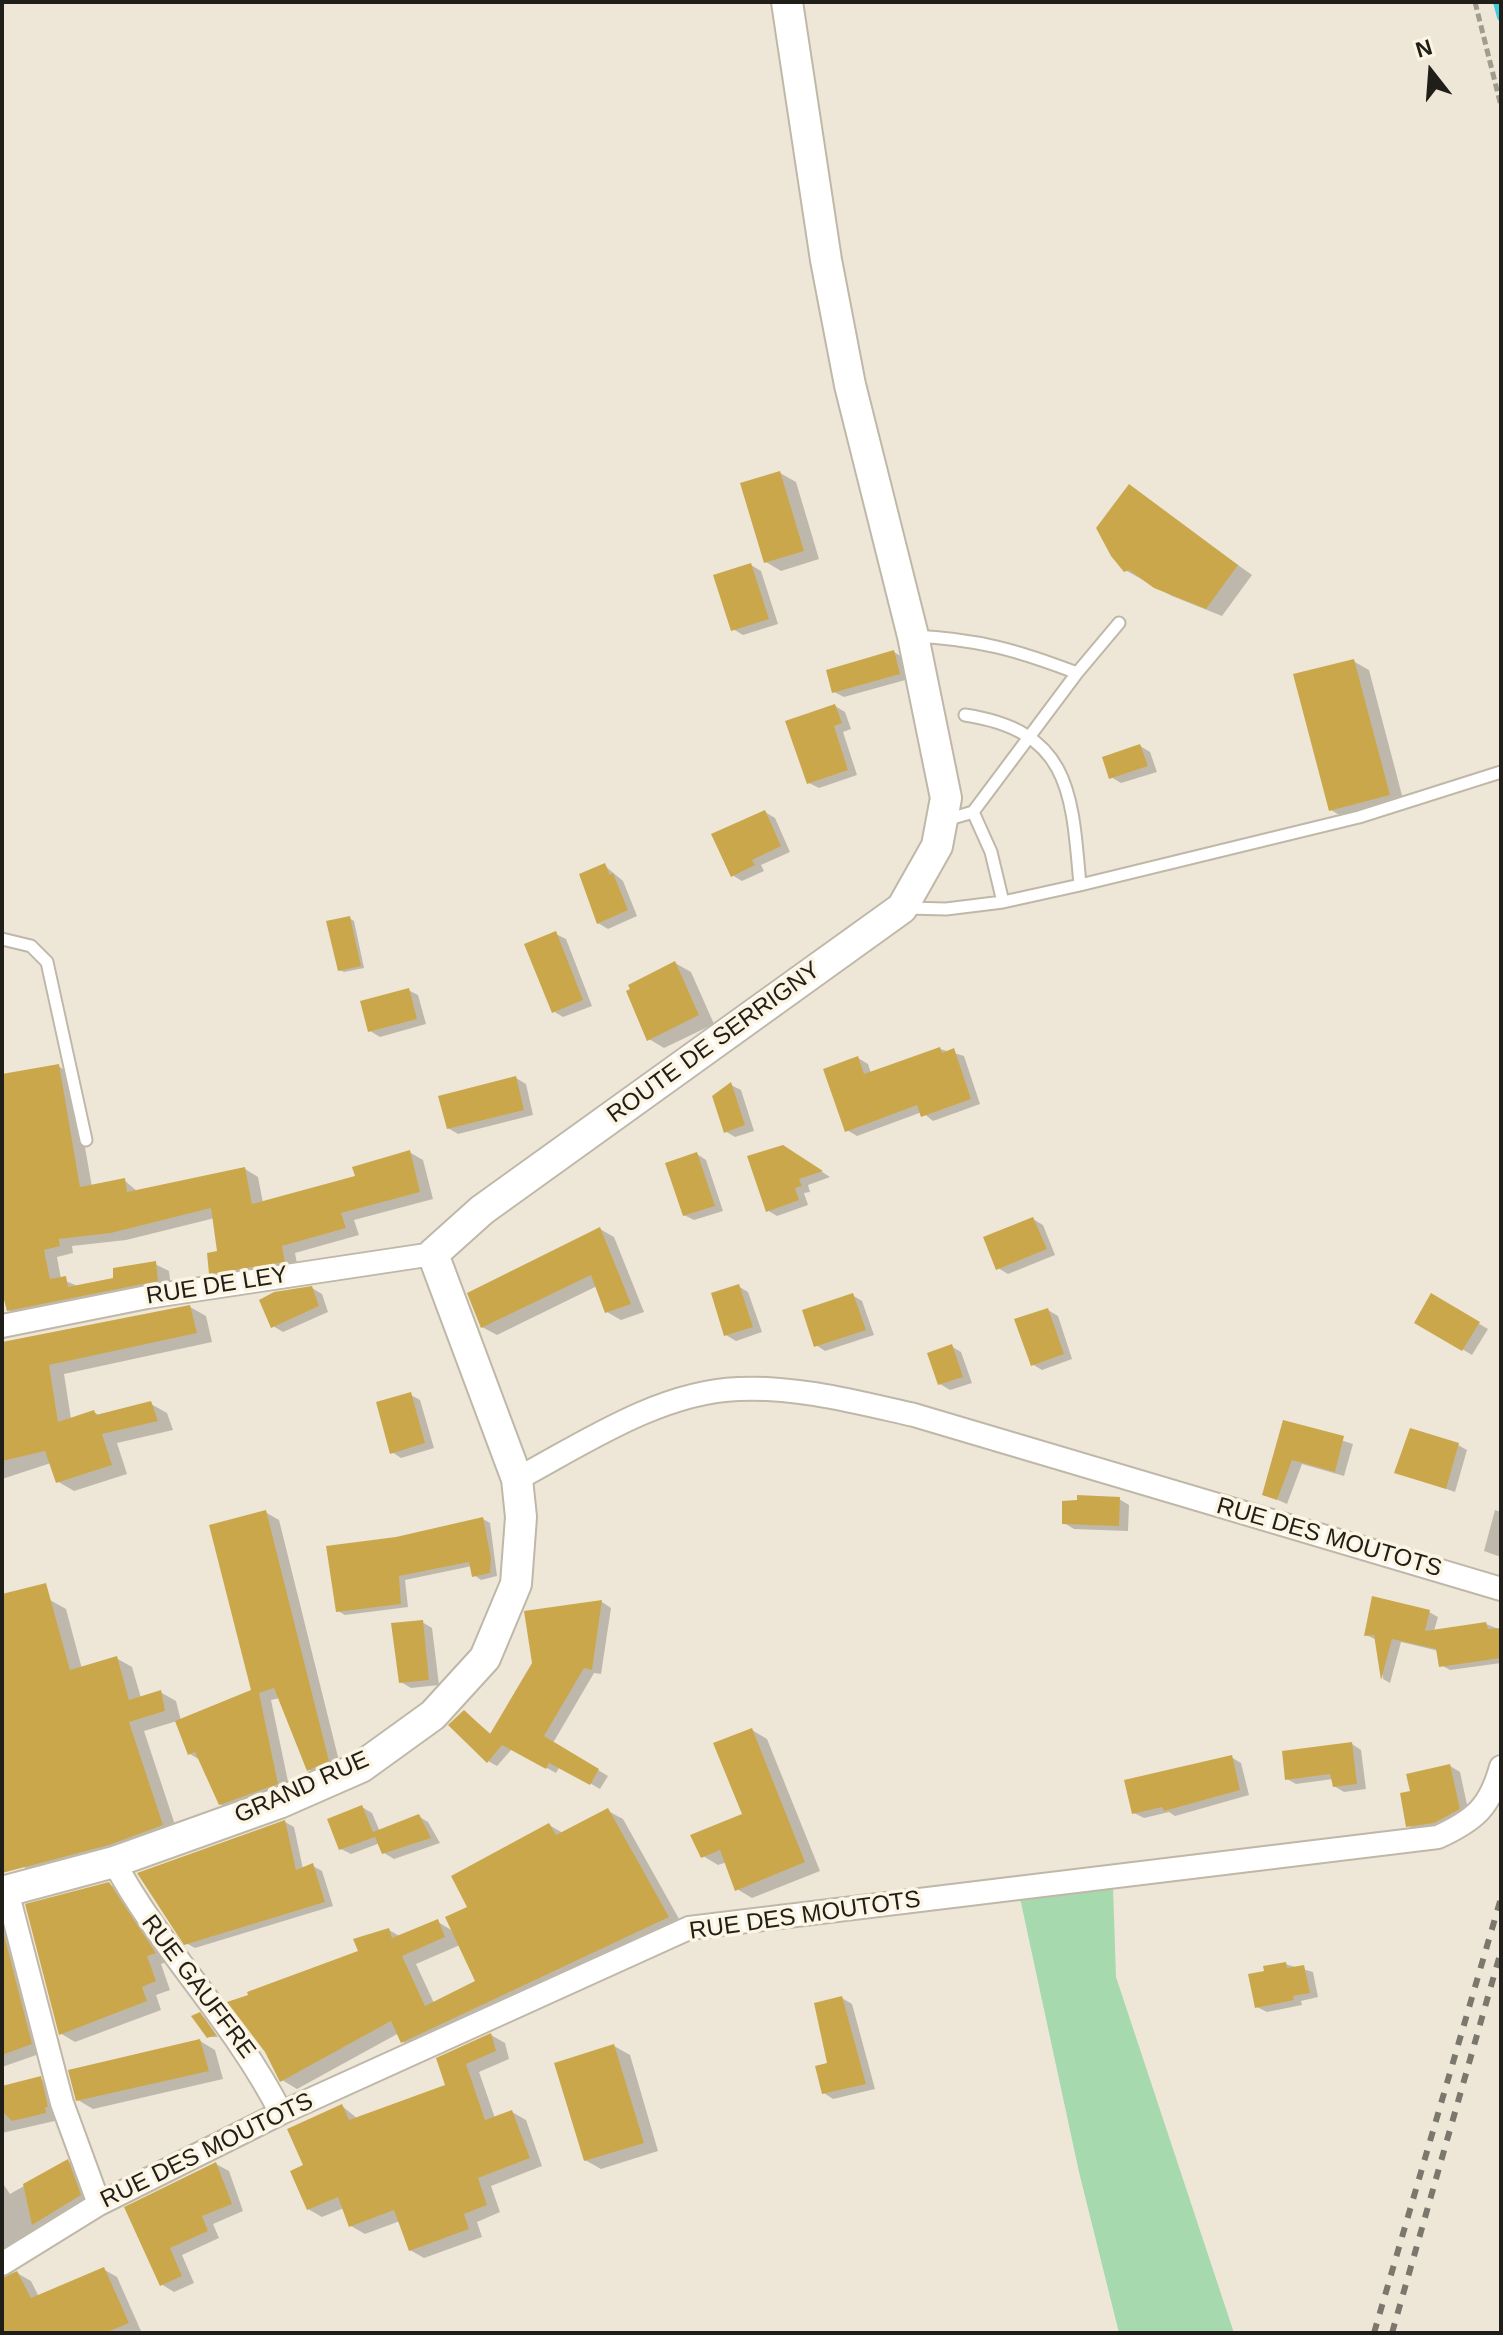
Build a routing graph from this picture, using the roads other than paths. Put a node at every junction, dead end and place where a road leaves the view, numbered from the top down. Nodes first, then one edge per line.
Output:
1 (787, 2) edge
2 (1119, 623) dead end
3 (913, 636) junction
4 (1077, 673) junction
5 (965, 715) dead end
6 (1030, 735) junction
7 (1501, 772) edge
8 (944, 809) junction
9 (973, 812) junction
10 (1080, 885) junction
11 (1003, 902) junction
12 (902, 908) junction
13 (2, 939) edge
14 (86, 1140) dead end
15 (433, 1254) junction
16 (2, 1326) edge
17 (517, 1479) junction
18 (1501, 1589) edge
19 (1501, 1767) edge
20 (114, 1862) junction
21 (5, 1891) edge
22 (281, 2113) junction
23 (99, 2204) junction
24 (2, 2264) edge

1 - 3 street
2 - 4 lane
3 - 4 lane
3 - 8 street
4 - 6 lane
5 - 6 lane
6 - 9 lane
6 - 10 lane
7 - 10 lane
8 - 9 lane
8 - 12 street, ROUTE DE SERRIGNY
9 - 11 lane
10 - 11 lane
11 - 12 lane
12 - 15 street, ROUTE DE SERRIGNY
13 - 14 lane
15 - 16 street, RUE DE LEY
15 - 17 street, GRAND RUE
17 - 18 street, RUE DES MOUTOTS
17 - 20 street, GRAND RUE
19 - 22 street, RUE DES MOUTOTS
20 - 21 street, GRAND RUE
20 - 22 street, RUE GAUFFRE
21 - 23 street
22 - 23 street, RUE DES MOUTOTS
23 - 24 street, RUE DES MOUTOTS

